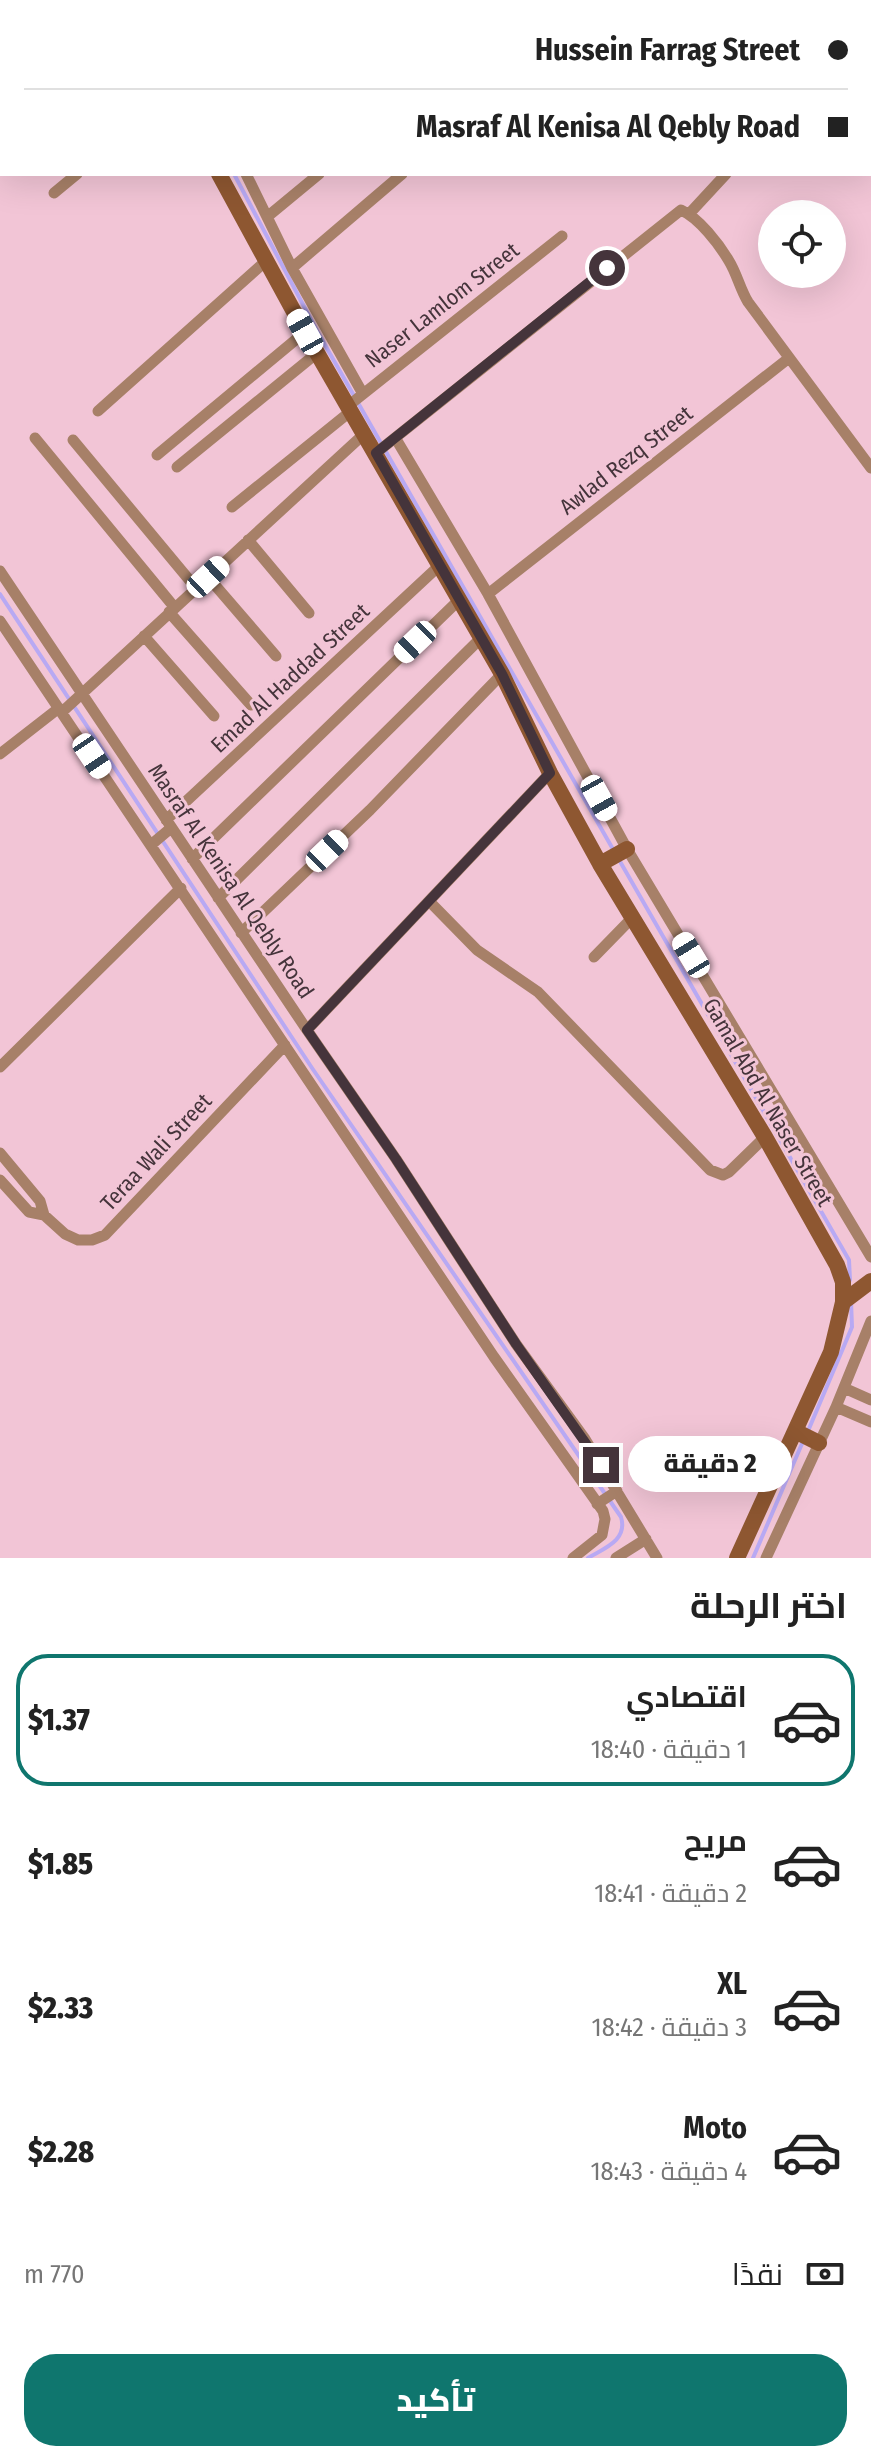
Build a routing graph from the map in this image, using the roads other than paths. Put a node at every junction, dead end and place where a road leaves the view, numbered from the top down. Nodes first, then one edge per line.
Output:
1 (75, 176) edge
2 (220, 176) edge
3 (247, 176) edge
4 (317, 176) edge
5 (400, 176) edge
6 (724, 176) edge
7 (54, 193) dead end
8 (689, 214) junction
9 (267, 217) junction
10 (562, 236) dead end
11 (266, 261) junction
12 (292, 268) junction
13 (305, 332) junction
14 (317, 353) junction
15 (789, 358) junction
16 (354, 402) junction
17 (98, 411) dead end
18 (364, 434) junction
19 (35, 438) dead end
20 (73, 440) dead end
21 (384, 447) junction
22 (157, 455) dead end
23 (177, 467) dead end
24 (871, 468) edge
25 (232, 507) dead end
26 (248, 540) junction
27 (440, 565) junction
28 (0, 571) edge
29 (208, 577) junction
30 (196, 588) junction
31 (488, 594) junction
32 (460, 599) junction
33 (172, 610) junction
34 (309, 613) dead end
35 (0, 621) edge
36 (144, 636) junction
37 (482, 637) junction
38 (276, 656) dead end
39 (502, 674) junction
40 (81, 693) junction
41 (251, 705) dead end
42 (60, 710) junction
43 (214, 716) dead end
44 (0, 754) edge
45 (550, 773) junction
46 (169, 824) junction
47 (152, 844) junction
48 (625, 850) junction
49 (192, 859) junction
50 (603, 862) junction
51 (181, 888) junction
52 (218, 898) junction
53 (429, 901) junction
54 (633, 917) junction
55 (241, 933) junction
56 (594, 957) dead end
57 (307, 1030) junction
58 (285, 1045) junction
59 (0, 1067) edge
60 (765, 1137) junction
61 (0, 1153) edge
62 (0, 1180) edge
63 (44, 1215) junction
64 (871, 1257) edge
65 (868, 1284) edge
66 (846, 1300) junction
67 (871, 1321) edge
68 (844, 1388) junction
69 (871, 1400) edge
70 (836, 1407) junction
71 (871, 1422) edge
72 (806, 1436) junction
73 (617, 1491) junction
74 (597, 1504) junction
75 (646, 1539) junction
76 (573, 1558) edge
77 (616, 1558) edge
78 (657, 1558) edge
79 (737, 1558) edge
80 (766, 1558) edge

1 - 7 street
2 - 11 street, Gamal Abd Al Naser Street
3 - 9 street, Gamal Abd Al Naser Street
4 - 9 street
5 - 12 street
6 - 8 street
8 - 15 street
8 - 21 street
9 - 12 street, Gamal Abd Al Naser Street
10 - 16 street, Naser Lamlom Street
11 - 13 street, Gamal Abd Al Naser Street
11 - 17 street
12 - 16 street, Gamal Abd Al Naser Street
13 - 14 street, Gamal Abd Al Naser Street
13 - 22 street
14 - 16 street, Gamal Abd Al Naser Street
14 - 23 street
15 - 24 street
15 - 31 street, Awlad Rezq Street
16 - 18 street, Gamal Abd Al Naser Street
16 - 25 street, Naser Lamlom Street
18 - 21 street, Gamal Abd Al Naser Street
18 - 26 street
19 - 33 street
20 - 30 street
21 - 27 street, Gamal Abd Al Naser Street
21 - 31 street, Gamal Abd Al Naser Street
26 - 29 street
26 - 34 street
27 - 32 street, Gamal Abd Al Naser Street
27 - 46 street, Emad Al Haddad Street
28 - 40 street, Masraf Al Kenisa Al Qebly Road
29 - 30 street
29 - 38 street
30 - 33 street
31 - 48 street, Gamal Abd Al Naser Street
32 - 37 street, Gamal Abd Al Naser Street
32 - 49 street
33 - 36 street
33 - 41 street
35 - 42 street, Masraf Al Kenisa Al Qebly Road
36 - 40 street
36 - 43 street
37 - 39 street, Gamal Abd Al Naser Street
37 - 52 street
39 - 45 street, Gamal Abd Al Naser Street
39 - 55 street
40 - 42 street
40 - 46 street, Masraf Al Kenisa Al Qebly Road
42 - 44 street
42 - 47 street, Masraf Al Kenisa Al Qebly Road
45 - 50 street, Gamal Abd Al Naser Street
45 - 53 street
46 - 47 street, Emad Al Haddad Street
46 - 49 street, Masraf Al Kenisa Al Qebly Road
47 - 51 street, Masraf Al Kenisa Al Qebly Road
48 - 50 street
48 - 64 street, Gamal Abd Al Naser Street
49 - 52 street, Masraf Al Kenisa Al Qebly Road
50 - 54 street, Gamal Abd Al Naser Street
51 - 58 street, Masraf Al Kenisa Al Qebly Road
51 - 59 street
52 - 55 street, Masraf Al Kenisa Al Qebly Road
53 - 57 street
53 - 60 street
54 - 56 street
54 - 60 street, Gamal Abd Al Naser Street
55 - 57 street, Masraf Al Kenisa Al Qebly Road
57 - 73 street, Masraf Al Kenisa Al Qebly Road
58 - 63 street, Teraa Wali Street
58 - 74 street, Masraf Al Kenisa Al Qebly Road
60 - 66 street, Gamal Abd Al Naser Street
61 - 63 street, Teraa Wali Street
62 - 63 street, Teraa Wali Street
65 - 66 street
66 - 72 street
67 - 68 street
68 - 69 street
68 - 70 street
70 - 71 street
70 - 72 street
72 - 79 street
72 - 80 street
73 - 74 street
73 - 75 street, Masraf Al Kenisa Al Qebly Road
74 - 76 street
75 - 77 street
75 - 78 street, Masraf Al Kenisa Al Qebly Road

